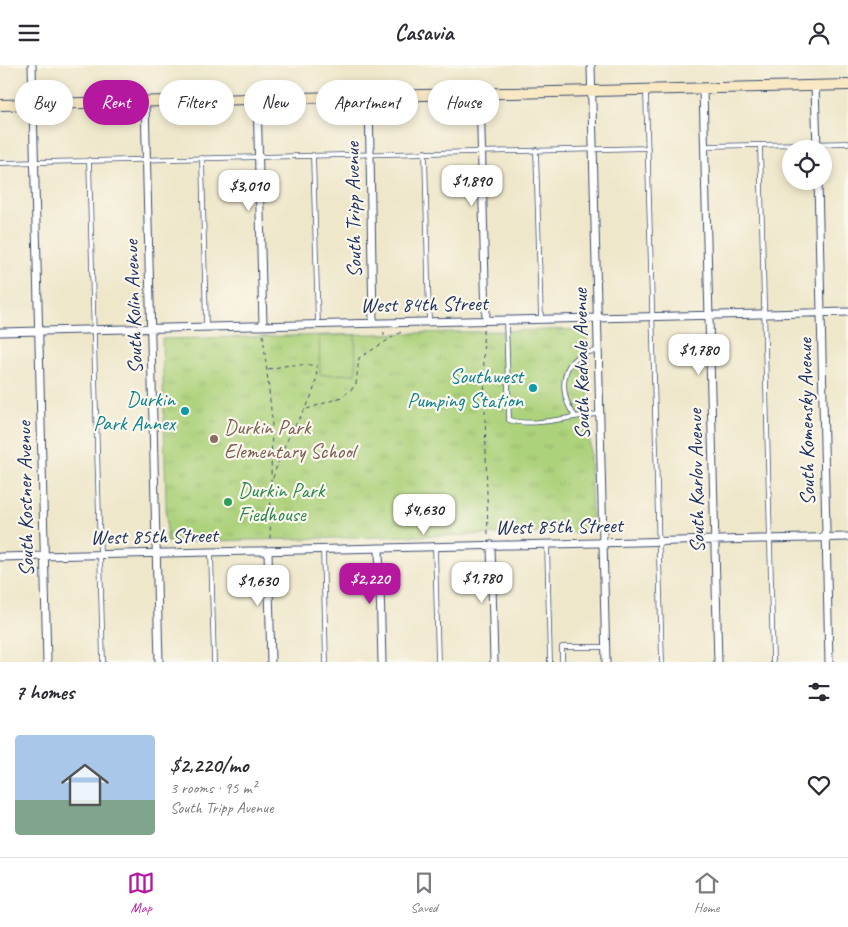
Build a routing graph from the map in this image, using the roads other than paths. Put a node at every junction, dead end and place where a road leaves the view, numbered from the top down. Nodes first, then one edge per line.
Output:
1 (32, 65) edge
2 (591, 65) edge
3 (32, 80) edge
4 (848, 85) edge
5 (816, 86) junction
6 (703, 89) junction
7 (646, 90) junction
8 (591, 91) junction
9 (499, 93) edge
10 (244, 99) edge
11 (149, 102) edge
12 (0, 105) edge
13 (15, 105) edge
14 (33, 125) edge
15 (145, 125) edge
16 (257, 125) edge
17 (369, 125) edge
18 (481, 125) edge
19 (817, 140) edge
20 (848, 143) edge
21 (760, 145) junction
22 (782, 145) edge
23 (832, 145) edge
24 (705, 146) junction
25 (648, 147) junction
26 (593, 149) junction
27 (536, 150) junction
28 (481, 151) junction
29 (425, 153) junction
30 (370, 154) junction
31 (313, 155) junction
32 (258, 157) junction
33 (202, 158) junction
34 (146, 159) junction
35 (89, 161) junction
36 (34, 162) junction
37 (0, 163) edge
38 (818, 190) edge
39 (848, 312) edge
40 (821, 313) junction
41 (764, 314) junction
42 (709, 315) junction
43 (652, 316) junction
44 (597, 317) junction
45 (506, 319) junction
46 (541, 319) junction
47 (486, 320) junction
48 (430, 321) junction
49 (373, 323) junction
50 (318, 324) junction
51 (262, 325) junction
52 (206, 327) junction
53 (152, 329) junction
54 (95, 330) junction
55 (39, 331) junction
56 (0, 332) edge
57 (598, 351) junction
58 (600, 414) junction
59 (575, 416) junction
60 (848, 537) edge
61 (826, 538) junction
62 (770, 539) junction
63 (714, 540) junction
64 (659, 541) junction
65 (603, 543) junction
66 (547, 544) junction
67 (491, 545) junction
68 (435, 547) junction
69 (380, 548) junction
70 (323, 549) junction
71 (268, 551) junction
72 (211, 552) junction
73 (157, 553) junction
74 (100, 555) junction
75 (44, 556) junction
76 (0, 557) edge
77 (606, 647) junction
78 (47, 662) edge
79 (103, 662) edge
80 (159, 662) edge
81 (214, 662) edge
82 (271, 662) edge
83 (326, 662) edge
84 (382, 662) edge
85 (438, 662) edge
86 (494, 662) edge
87 (550, 662) edge
88 (562, 662) edge
89 (606, 662) edge
90 (662, 662) edge
91 (718, 662) edge
92 (773, 662) edge
93 (829, 662) edge

1 - 3 street, South Kostner Avenue
2 - 8 street, South Kedvale Avenue
4 - 5 street
5 - 6 street
5 - 19 street
6 - 7 street
6 - 24 street, South Karlov Avenue
7 - 8 street
7 - 25 lane
8 - 9 street
8 - 26 street, South Kedvale Avenue
10 - 11 street
12 - 13 street
14 - 36 street, South Kostner Avenue
15 - 34 street, South Kolin Avenue
16 - 32 street
17 - 30 street, South Tripp Avenue
18 - 28 street
20 - 23 lane
21 - 22 lane
21 - 24 lane
21 - 41 lane
24 - 42 street, South Karlov Avenue
25 - 26 lane
25 - 43 lane
26 - 27 lane
26 - 44 street, South Kedvale Avenue
27 - 28 lane
27 - 46 lane
28 - 29 lane
28 - 47 street
29 - 30 lane
29 - 48 lane
30 - 31 lane
30 - 49 street, South Tripp Avenue
31 - 32 lane
31 - 50 lane
32 - 33 lane
32 - 51 street
33 - 34 lane
33 - 52 lane
34 - 35 lane
34 - 53 street, South Kolin Avenue
35 - 36 lane
35 - 54 lane
36 - 37 lane
36 - 55 street, South Kostner Avenue
38 - 40 street, South Komensky Avenue
39 - 40 street, West 84th Street
40 - 41 street, West 84th Street
40 - 61 street, South Komensky Avenue
41 - 42 street, West 84th Street
41 - 62 lane
42 - 43 street, West 84th Street
42 - 63 street, South Karlov Avenue
43 - 44 street, West 84th Street
43 - 64 lane
44 - 46 street, West 84th Street
44 - 57 street, South Kedvale Avenue
45 - 46 street, West 84th Street
45 - 47 street, West 84th Street
45 - 59 lane
47 - 48 street, West 84th Street
48 - 49 street, West 84th Street
49 - 50 street, West 84th Street
50 - 51 street, West 84th Street
51 - 52 street, West 84th Street
52 - 53 street, West 84th Street
53 - 54 street, West 84th Street
53 - 73 street, South Kolin Avenue
54 - 55 street, West 84th Street
54 - 74 lane
55 - 56 street, West 84th Street
55 - 75 street, South Kostner Avenue
57 - 58 street, South Kedvale Avenue
57 - 59 lane
58 - 59 lane
58 - 65 street, South Kedvale Avenue
60 - 61 street, West 85th Street
61 - 62 street, West 85th Street
61 - 93 street, South Komensky Avenue
62 - 63 street, West 85th Street
62 - 92 lane
63 - 64 street, West 85th Street
63 - 91 street, South Karlov Avenue
64 - 65 street, West 85th Street
64 - 90 lane
65 - 66 street, West 85th Street
65 - 77 street, South Kedvale Avenue
66 - 67 street, West 85th Street
66 - 87 lane
67 - 68 street, West 85th Street
67 - 86 street
68 - 69 street, West 85th Street
68 - 85 lane
69 - 70 street, West 85th Street
69 - 84 street
70 - 71 street, West 85th Street
70 - 83 lane
71 - 72 street, West 85th Street
71 - 82 street
72 - 73 street, West 85th Street
72 - 81 lane
73 - 74 street, West 85th Street
73 - 80 street, South Kolin Avenue
74 - 75 street, West 85th Street
74 - 79 lane
75 - 76 street, West 85th Street
75 - 78 street, South Kostner Avenue
77 - 88 lane
77 - 89 street, South Kedvale Avenue

